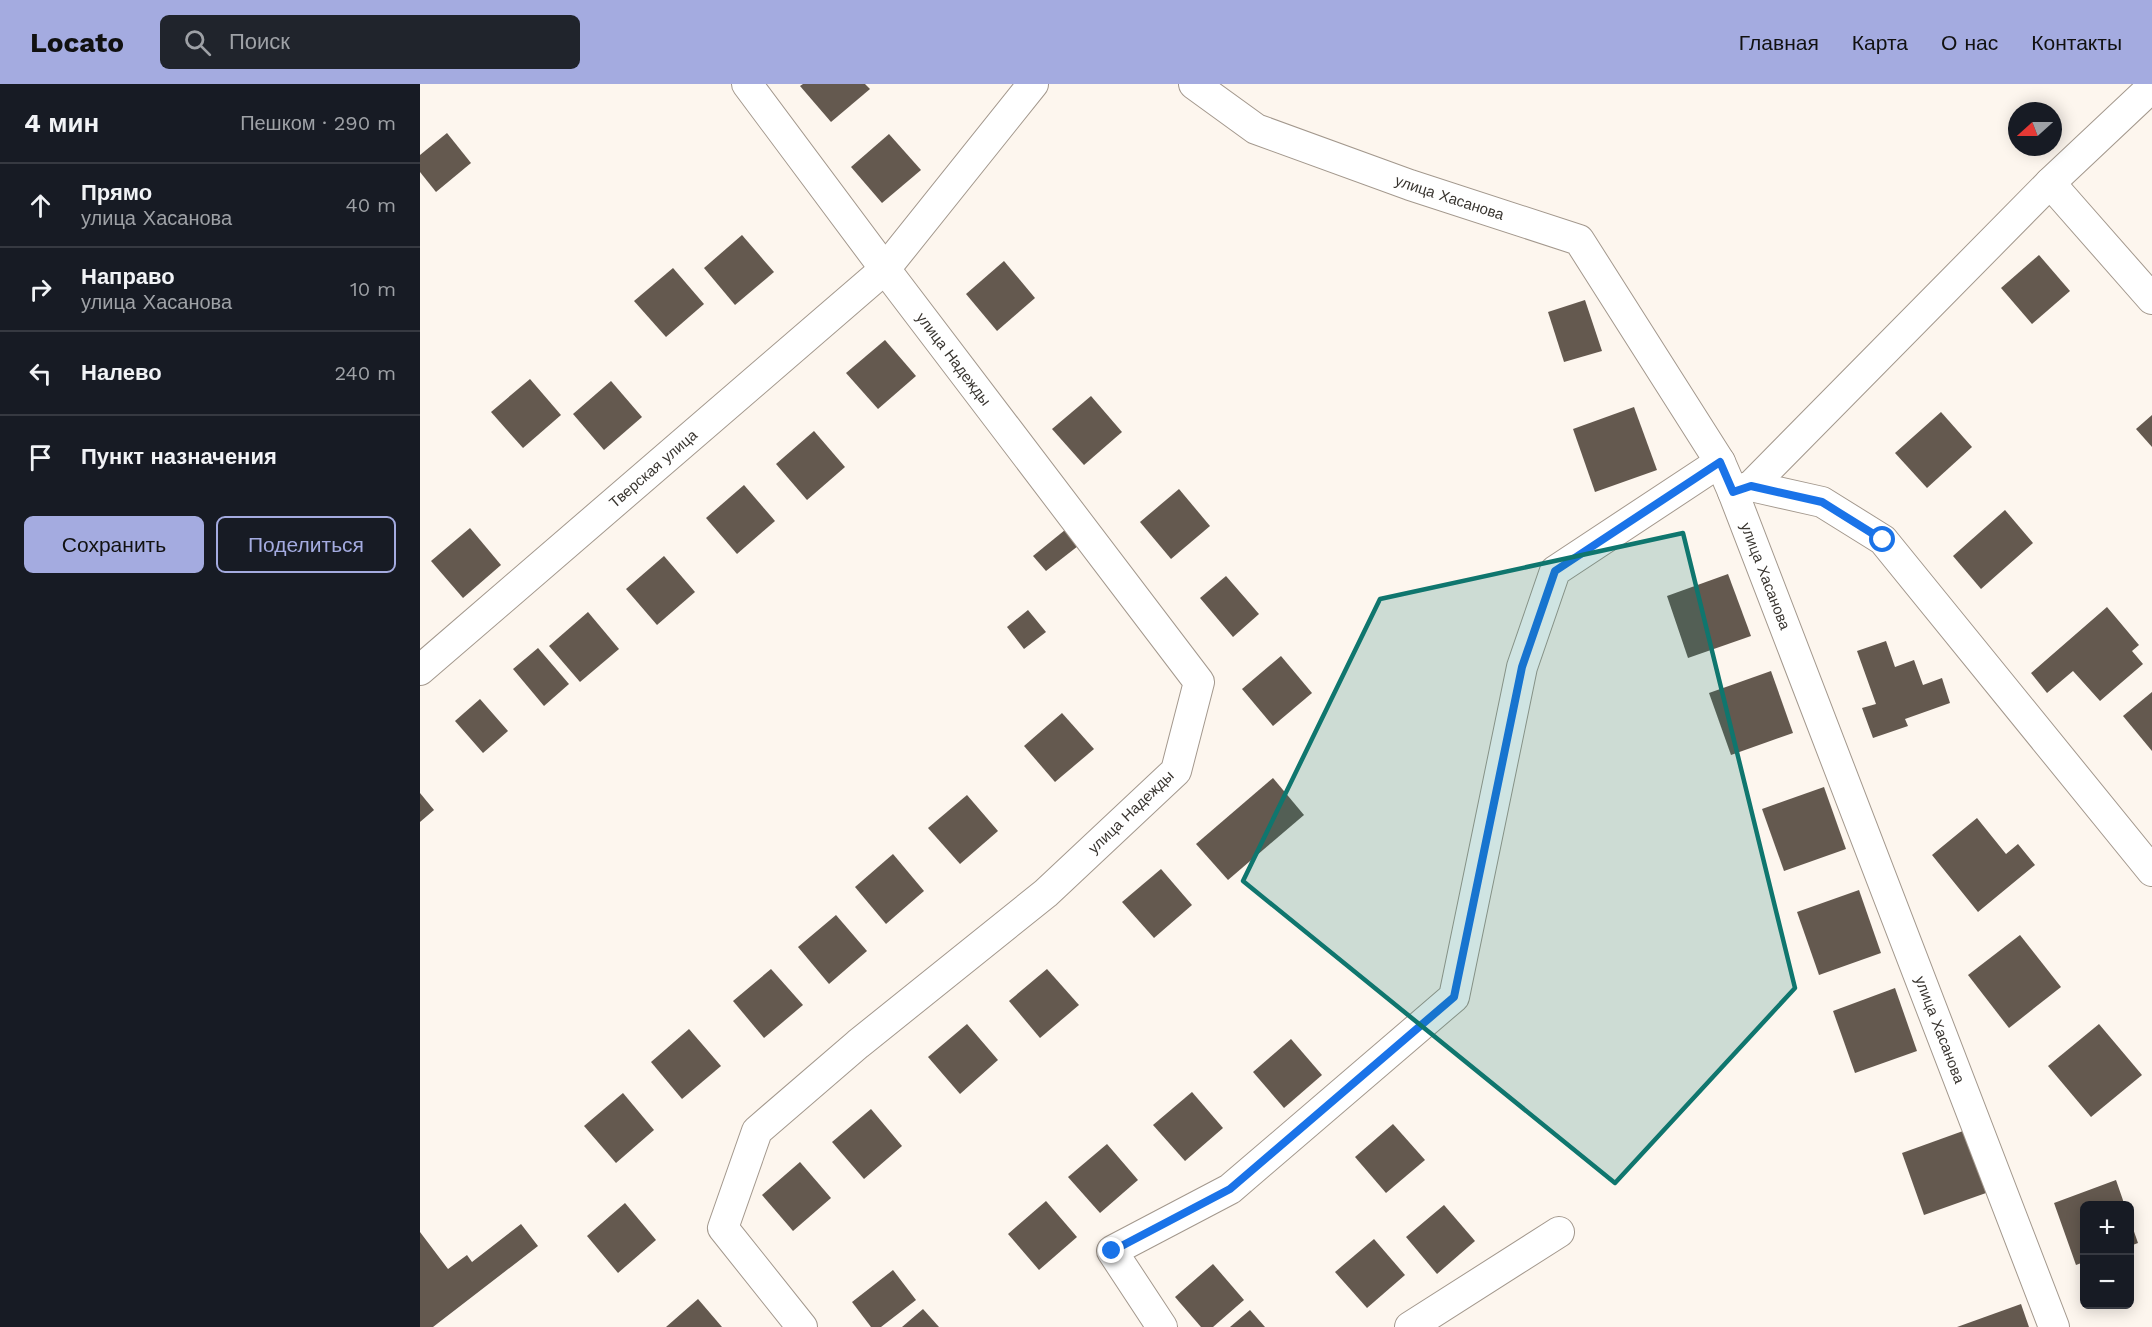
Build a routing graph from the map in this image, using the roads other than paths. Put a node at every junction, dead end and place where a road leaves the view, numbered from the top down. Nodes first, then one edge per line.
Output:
1 (747, 84) edge
2 (1033, 84) edge
3 (1194, 84) edge
4 (2152, 87) edge
5 (2050, 183) junction
6 (885, 269) junction
7 (2152, 299) edge
8 (1720, 462) junction
9 (1742, 489) junction
10 (420, 670) edge
11 (2152, 871) edge
12 (1559, 1232) dead end
13 (802, 1327) edge
14 (1162, 1327) edge
15 (1410, 1327) edge
16 (2054, 1327) edge

1 - 6 street, улица Надежды
2 - 6 street, Тверская улица
3 - 8 street, улица Хасанова
4 - 5 street
5 - 7 street
5 - 9 street
6 - 10 street, Тверская улица
6 - 13 street, улица Надежды
8 - 9 street, улица Хасанова
8 - 14 street
9 - 11 street
9 - 16 street, улица Хасанова
12 - 15 street

